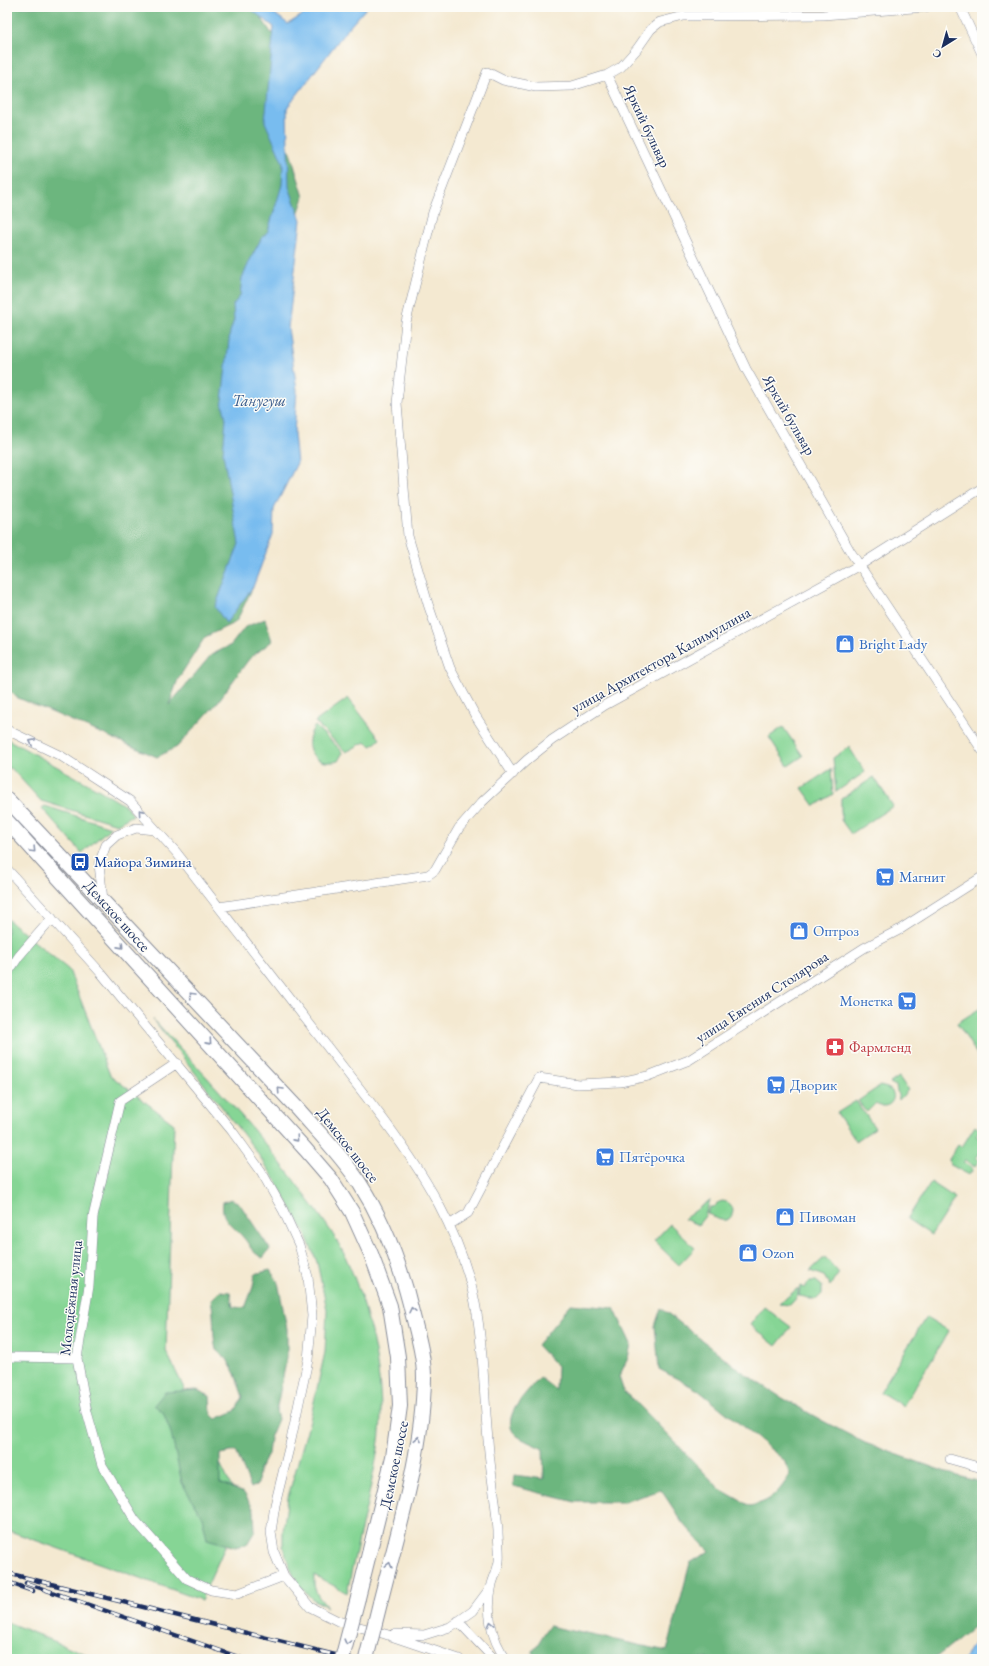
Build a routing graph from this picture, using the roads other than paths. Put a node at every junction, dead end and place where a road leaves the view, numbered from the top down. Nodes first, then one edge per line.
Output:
1 (926, 7) edge
2 (960, 7) edge
3 (982, 54) edge
4 (607, 75) junction
5 (982, 488) edge
6 (860, 565) junction
7 (7, 730) edge
8 (982, 750) edge
9 (513, 774) junction
10 (7, 799) edge
11 (7, 822) edge
12 (176, 852) junction
13 (7, 869) edge
14 (982, 877) edge
15 (103, 900) junction
16 (218, 907) junction
17 (52, 918) junction
18 (7, 974) edge
19 (177, 1063) junction
20 (449, 1225) junction
21 (7, 1357) edge
22 (77, 1358) junction
23 (950, 1459) dead end
24 (982, 1468) edge
25 (284, 1576) junction
26 (492, 1586) junction
27 (458, 1621) junction
28 (385, 1634) junction
29 (342, 1659) edge
30 (366, 1659) edge
31 (459, 1659) edge
32 (494, 1659) edge
33 (506, 1659) edge

1 - 4 street
2 - 3 street
4 - 6 street, Яркий бульвар
4 - 9 street
5 - 6 street, улица Архитектора Калимуллина
6 - 8 street, Яркий бульвар
6 - 9 street, улица Архитектора Калимуллина
12 -> 7 street
9 - 16 street, улица Архитектора Калимуллина
10 - 15 main road, Демское шоссе
11 -> 29 main road, Демское шоссе, bridge
12 - 15 street
12 - 16 street
13 - 17 street
14 - 20 street, улица Евгения Столярова
30 -> 15 main road, Демское шоссе, bridge
16 - 20 street
17 - 18 street
17 - 19 street
19 - 22 street, Молодёжная улица
19 - 25 street
20 - 26 street
21 - 22 street
22 - 25 street, Молодёжная улица
23 - 24 street
25 - 28 street
26 - 27 street
33 -> 26 street
27 - 28 street
27 - 32 street
28 - 31 street

